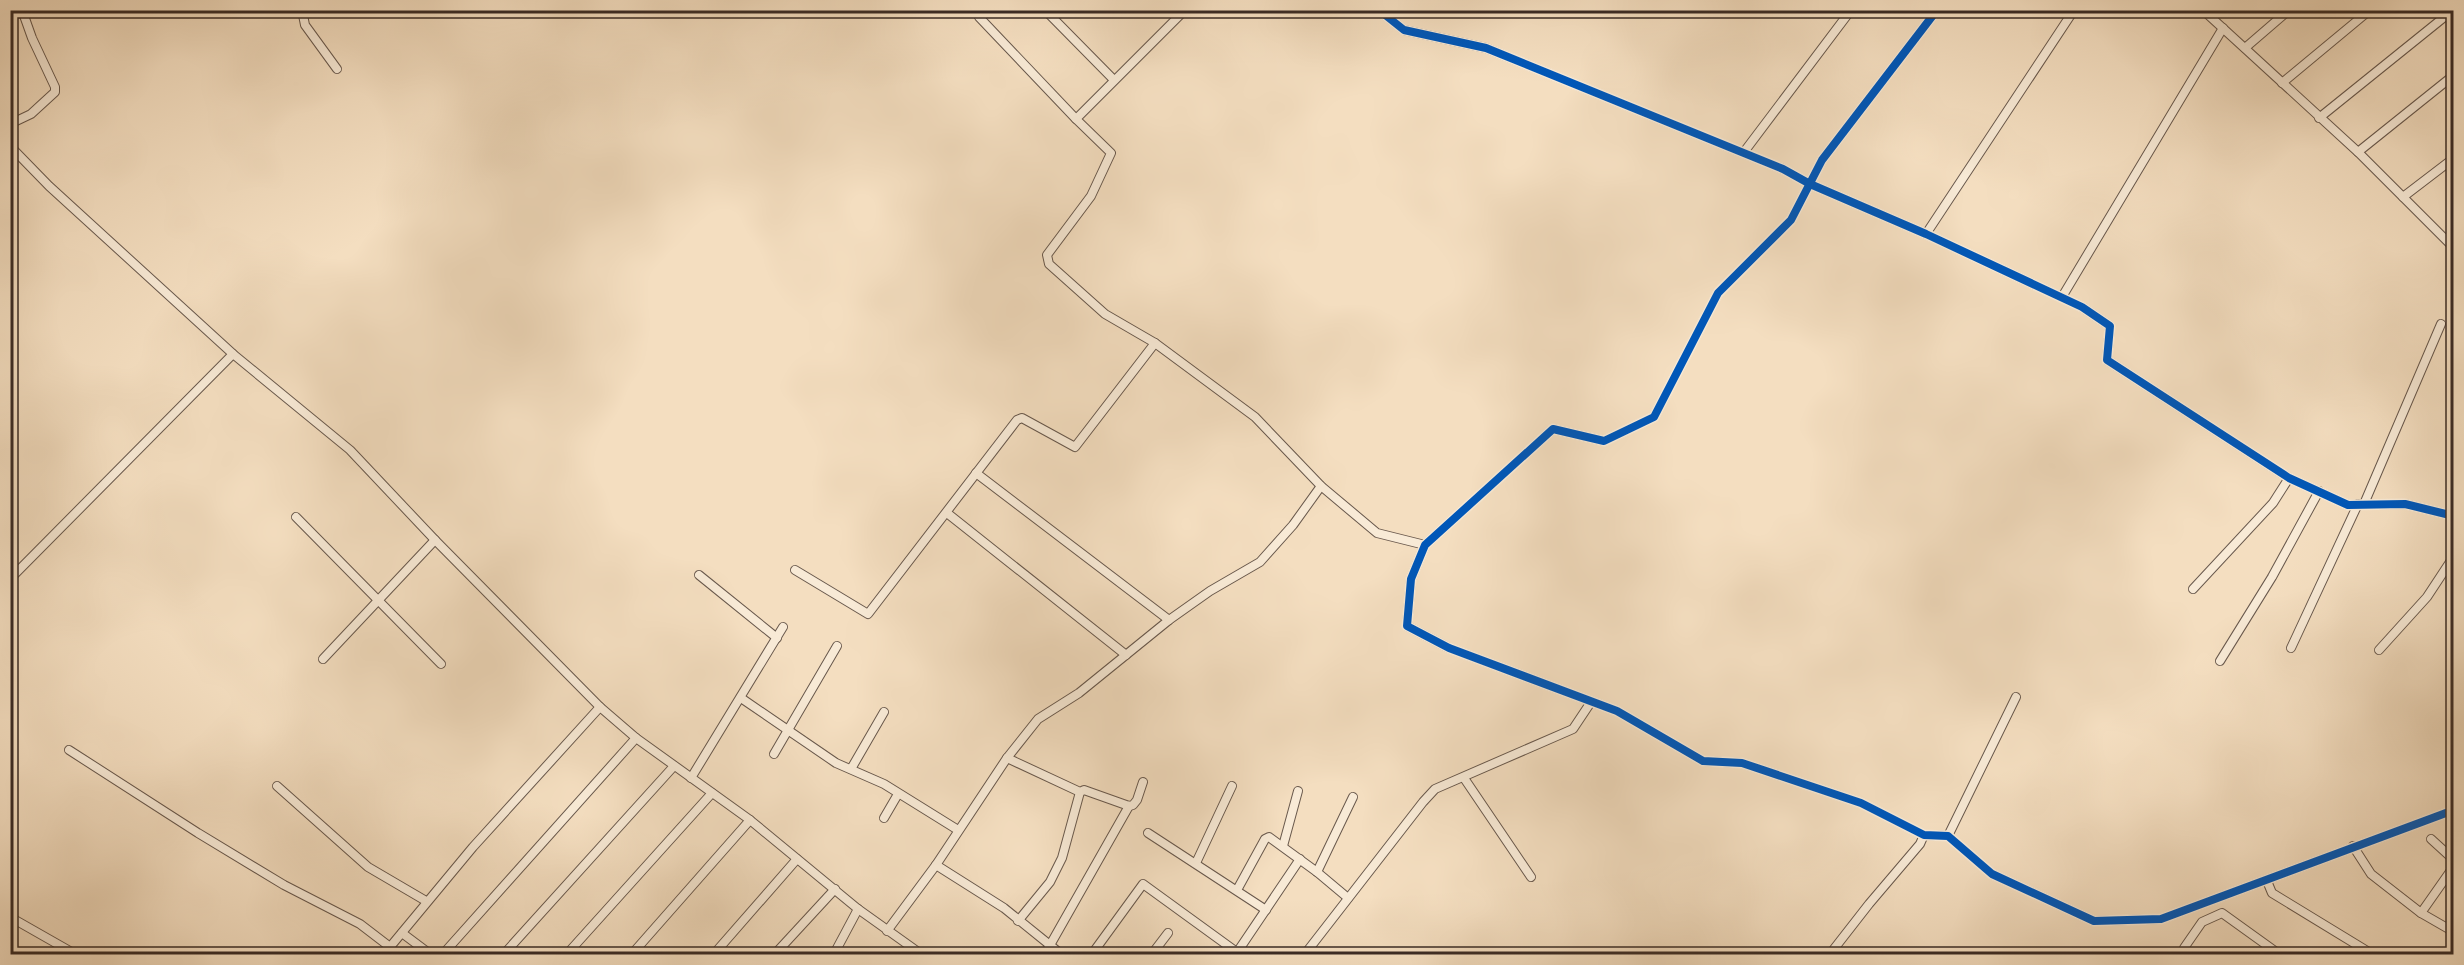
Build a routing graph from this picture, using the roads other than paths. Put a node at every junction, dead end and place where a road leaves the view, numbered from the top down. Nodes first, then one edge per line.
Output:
1 (22, 10) edge
2 (302, 10) edge
3 (1046, 10) edge
4 (1185, 10) edge
5 (1379, 10) edge
6 (1851, 10) edge
7 (1937, 10) edge
8 (2074, 10) edge
9 (2203, 10) edge
10 (2289, 10) edge
11 (2370, 10) edge
12 (2453, 10) edge
13 (978, 17) dead end
14 (2223, 28) junction
15 (2245, 48) junction
16 (337, 69) dead end
17 (2454, 75) edge
18 (1114, 80) junction
19 (2282, 83) junction
20 (2319, 118) junction
21 (1076, 119) junction
22 (10, 124) edge
23 (10, 146) edge
24 (1744, 152) junction
25 (2358, 152) junction
26 (2454, 158) edge
27 (1810, 184) junction
28 (2403, 197) junction
29 (1926, 234) junction
30 (2452, 244) edge
31 (2062, 297) junction
32 (2441, 324) dead end
33 (1155, 343) junction
34 (233, 354) junction
35 (976, 473) junction
36 (2289, 478) junction
37 (1321, 486) junction
38 (2319, 491) junction
39 (2361, 504) junction
40 (947, 513) junction
41 (2454, 516) edge
42 (296, 517) dead end
43 (435, 540) junction
44 (1425, 545) junction
45 (2454, 556) edge
46 (795, 570) dead end
47 (699, 575) dead end
48 (10, 579) edge
49 (2193, 589) dead end
50 (378, 600) junction
51 (1169, 620) junction
52 (783, 627) dead end
53 (777, 638) junction
54 (837, 646) dead end
55 (2291, 648) dead end
56 (2379, 650) dead end
57 (1126, 655) junction
58 (323, 659) dead end
59 (2220, 661) dead end
60 (441, 664) dead end
61 (2016, 697) dead end
62 (741, 698) junction
63 (1591, 702) junction
64 (600, 707) junction
65 (884, 711) dead end
66 (787, 730) junction
67 (636, 738) junction
68 (69, 750) dead end
69 (774, 754) dead end
70 (1007, 758) junction
71 (674, 766) junction
72 (851, 769) junction
73 (691, 778) junction
74 (1464, 778) junction
75 (1143, 782) dead end
76 (277, 786) dead end
77 (1232, 786) dead end
78 (1298, 791) dead end
79 (1080, 792) junction
80 (712, 793) junction
81 (898, 794) junction
82 (1353, 797) dead end
83 (1129, 806) junction
84 (2454, 810) edge
85 (884, 818) dead end
86 (750, 820) junction
87 (958, 830) junction
88 (1148, 833) dead end
89 (1924, 835) junction
90 (1948, 837) junction
91 (2431, 839) dead end
92 (1283, 846) junction
93 (2353, 846) junction
94 (797, 859) junction
95 (1300, 859) junction
96 (2454, 860) edge
97 (1196, 863) junction
98 (936, 865) junction
99 (2454, 866) edge
100 (1317, 872) junction
101 (1532, 878) dead end
102 (2267, 881) junction
103 (835, 889) junction
104 (1237, 890) junction
105 (1348, 898) junction
106 (426, 902) junction
107 (858, 909) junction
108 (1266, 910) junction
109 (2421, 913) junction
110 (10, 917) edge
111 (1018, 921) junction
112 (887, 931) junction
113 (2454, 932) edge
114 (402, 933) junction
115 (1168, 933) dead end
116 (1050, 946) junction
117 (2184, 948) dead end
118 (75, 954) edge
119 (430, 954) edge
120 (443, 954) edge
121 (504, 954) edge
122 (567, 954) edge
123 (632, 954) edge
124 (714, 954) edge
125 (775, 954) edge
126 (834, 954) edge
127 (921, 954) edge
128 (1045, 954) edge
129 (1061, 954) edge
130 (1092, 954) edge
131 (1152, 954) edge
132 (1237, 954) edge
133 (1305, 954) edge
134 (1830, 954) edge
135 (2279, 954) edge
136 (2372, 954) edge

1 - 22 street
2 - 16 street
3 - 18 street
4 - 18 street
5 - 24 street
6 - 24 street
7 - 27 street
8 - 29 street
9 - 14 street
10 - 15 street
11 - 19 street
12 - 20 street
13 - 21 street
14 - 15 street
14 - 31 street
15 - 19 street
17 - 25 street
18 - 21 street
19 - 20 street
20 - 25 street
21 - 33 street
23 - 34 street
24 - 27 street
25 - 28 street
26 - 28 street
27 - 29 street
27 - 44 street
28 - 30 street
29 - 31 street
31 - 36 street
32 - 39 street
33 - 35 street
33 - 37 street
34 - 43 street
34 - 48 street
35 - 40 street
35 - 51 street
36 - 38 street
36 - 49 street
37 - 44 street
37 - 51 street
38 - 39 street
38 - 59 street
39 - 41 street
39 - 55 street
40 - 46 street
40 - 57 street
42 - 50 street
43 - 50 street
43 - 64 street
44 - 63 street
45 - 56 street
47 - 53 street
50 - 58 street
50 - 60 street
51 - 57 street
52 - 53 street
53 - 62 street
54 - 66 street
57 - 70 street
61 - 90 street
62 - 66 street
62 - 73 street
63 - 74 street
63 - 89 street
64 - 67 street
64 - 106 street
65 - 72 street
66 - 69 street
66 - 72 street
67 - 71 street
67 - 120 street
68 - 114 street
70 - 79 street
70 - 87 street
71 - 73 street
71 - 121 street
72 - 81 street
73 - 80 street
74 - 101 street
74 - 105 street
75 - 83 street
76 - 106 street
77 - 97 street
78 - 92 street
79 - 83 street
79 - 111 street
80 - 86 street
80 - 122 street
81 - 85 street
81 - 87 street
82 - 100 street
83 - 116 street
84 - 93 street
86 - 94 street
86 - 123 street
87 - 98 street
88 - 97 street
89 - 90 street
89 - 134 street
90 - 102 street
91 - 96 street
92 - 95 street
92 - 104 street
93 - 102 street
93 - 109 street
94 - 103 street
94 - 124 street
95 - 100 street
95 - 108 street
97 - 104 street
98 - 111 street
98 - 112 street
99 - 109 street
100 - 105 street
102 - 136 street
103 - 107 street
103 - 125 street
104 - 108 street
105 - 133 street
106 - 114 street
107 - 112 street
107 - 126 street
108 - 132 street
109 - 113 street
110 - 118 street
111 - 116 street
112 - 127 street
114 - 119 street
115 - 131 street
116 - 128 street
116 - 129 street
117 - 135 street
130 - 132 street

